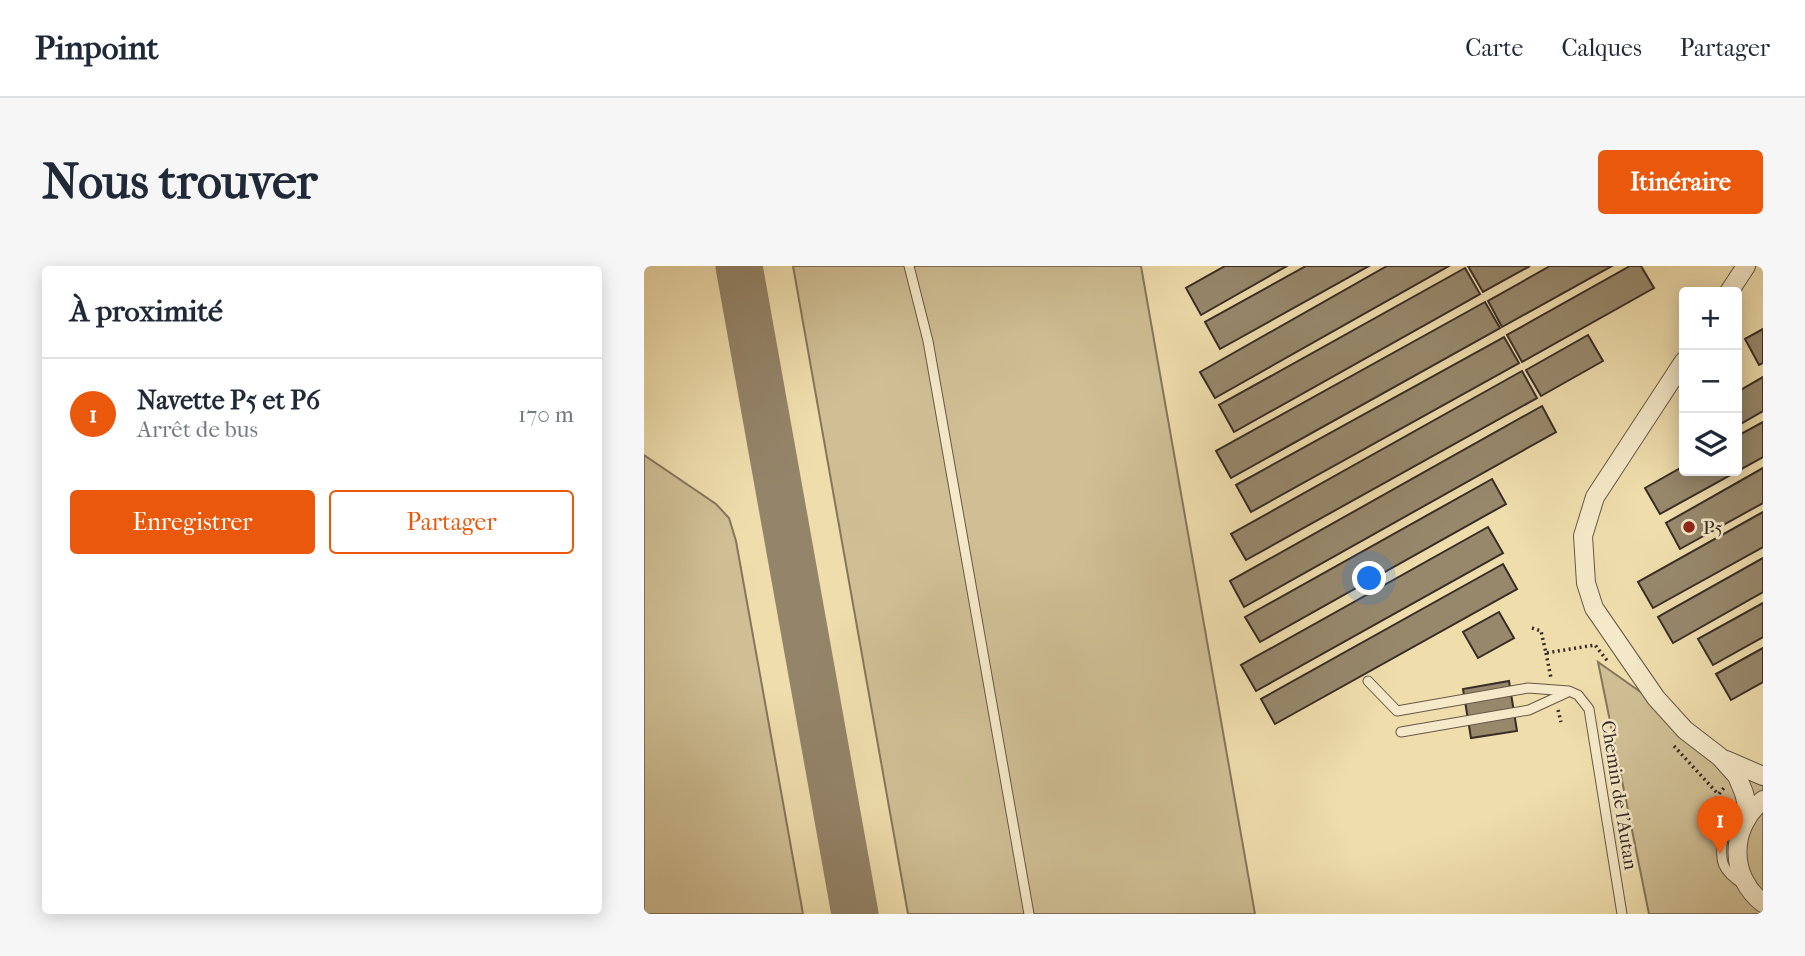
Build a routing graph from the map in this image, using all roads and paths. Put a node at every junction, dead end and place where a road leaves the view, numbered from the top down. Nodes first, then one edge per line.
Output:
1 (909, 266) edge
2 (1746, 266) edge
3 (1732, 287) edge
4 (1679, 369) edge
5 (1532, 628) dead end
6 (1612, 667) dead end
7 (1368, 681) dead end
8 (1569, 691) junction
9 (1401, 732) dead end
10 (1672, 743) dead end
11 (1720, 757) junction
12 (1763, 776) edge
13 (1718, 793) dead end
14 (1763, 800) edge
15 (1745, 821) junction
16 (1756, 900) edge
17 (1029, 914) edge
18 (1622, 914) edge

1 - 17 lane
2 - 3 street
4 - 11 street
5 - 6 path
7 - 8 lane
8 - 9 lane
8 - 18 lane, Chemin de l'Autan
10 - 13 path
11 - 12 street
11 - 15 street
14 - 15 street
15 - 16 street

